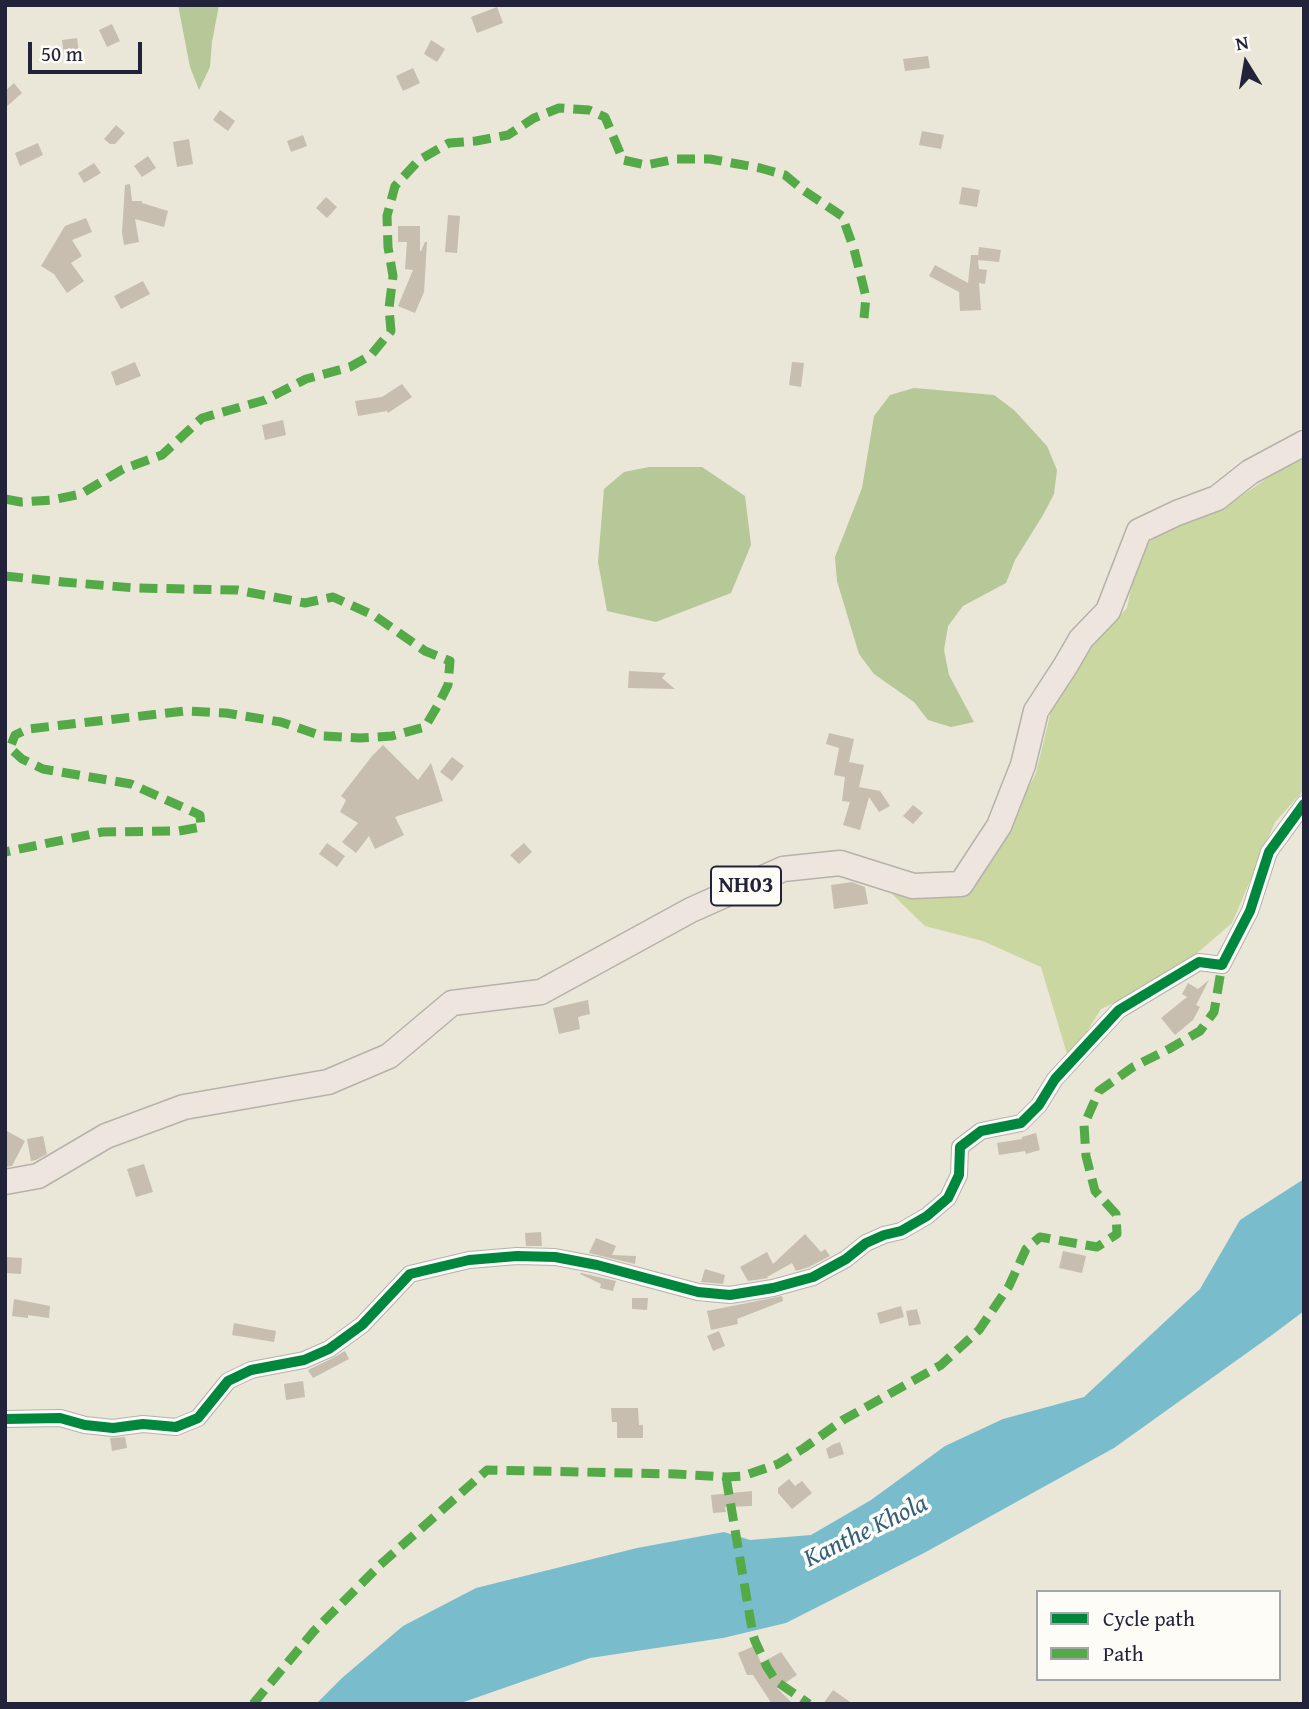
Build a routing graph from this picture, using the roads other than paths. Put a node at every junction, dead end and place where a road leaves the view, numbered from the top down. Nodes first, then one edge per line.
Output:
1 (1304, 443) edge
2 (1304, 804) edge
3 (5, 1182) edge
4 (5, 1419) edge

1 - 3 main road, NH03
2 - 4 street

